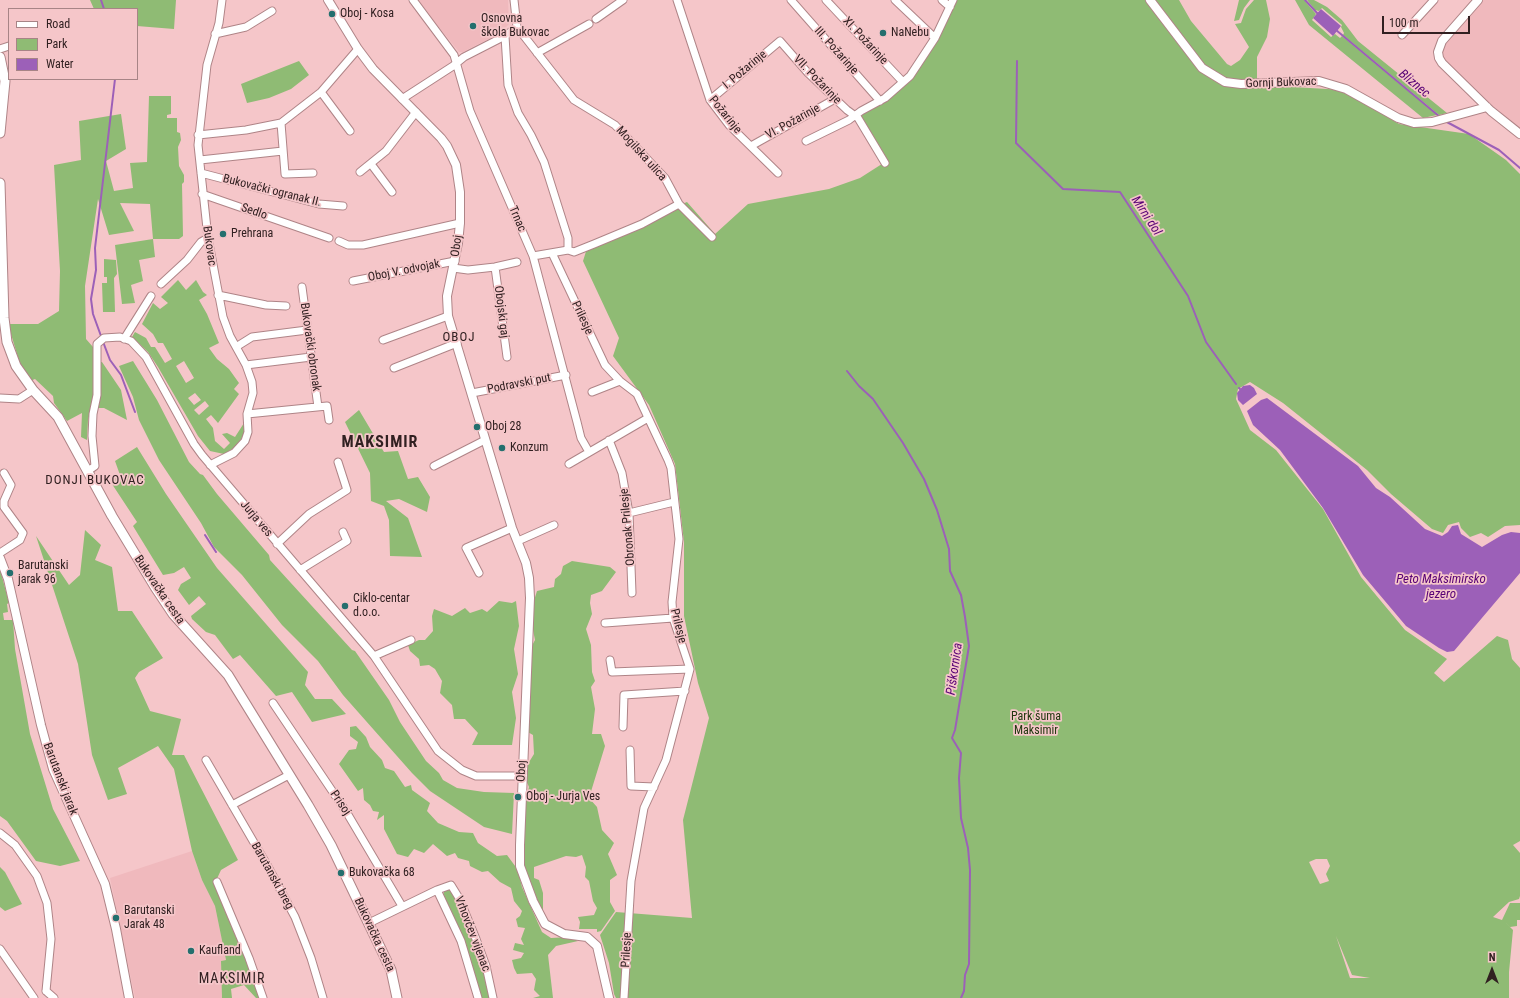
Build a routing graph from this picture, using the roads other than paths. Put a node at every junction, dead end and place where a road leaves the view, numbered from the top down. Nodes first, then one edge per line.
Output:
1 (222, 0) edge
2 (328, 0) edge
3 (413, 0) edge
4 (514, 0) edge
5 (623, 0) edge
6 (677, 0) edge
7 (791, 0) edge
8 (826, 0) edge
9 (895, 0) edge
10 (942, 0) edge
11 (1150, 0) edge
12 (1434, 0) edge
13 (1478, 0) edge
14 (952, 3) edge
15 (272, 11) dead end
16 (596, 19) dead end
17 (589, 24) dead end
18 (517, 28) junction
19 (215, 34) junction
20 (1402, 35) dead end
21 (505, 36) junction
22 (935, 38) junction
23 (780, 41) joint
24 (358, 49) junction
25 (537, 53) junction
26 (0, 57) edge
27 (457, 62) junction
28 (2, 70) edge
29 (903, 82) junction
30 (321, 92) junction
31 (402, 98) junction
32 (835, 99) junction
33 (710, 100) junction
34 (880, 101) junction
35 (1487, 107) junction
36 (416, 112) junction
37 (856, 116) junction
38 (280, 123) junction
39 (350, 131) dead end
40 (0, 133) edge
41 (1520, 134) edge
42 (198, 135) junction
43 (806, 141) dead end
44 (752, 146) junction
45 (283, 150) junction
46 (200, 160) junction
47 (884, 163) dead end
48 (371, 164) junction
49 (360, 172) dead end
50 (201, 173) junction
51 (313, 173) dead end
52 (778, 173) dead end
53 (0, 183) edge
54 (392, 192) dead end
55 (202, 194) junction
56 (679, 204) junction
57 (343, 206) dead end
58 (460, 223) junction
59 (712, 237) dead end
60 (208, 238) junction
61 (329, 238) dead end
62 (339, 241) dead end
63 (568, 250) junction
64 (552, 253) junction
65 (533, 256) junction
66 (516, 262) dead end
67 (454, 265) junction
68 (495, 267) junction
69 (353, 281) dead end
70 (161, 284) dead end
71 (302, 287) dead end
72 (218, 295) junction
73 (151, 296) dead end
74 (286, 306) dead end
75 (448, 316) junction
76 (307, 330) junction
77 (124, 338) junction
78 (383, 340) dead end
79 (457, 343) junction
80 (236, 347) junction
81 (311, 357) junction
82 (507, 357) dead end
83 (246, 365) junction
84 (394, 368) dead end
85 (566, 375) junction
86 (620, 382) junction
87 (33, 390) junction
88 (592, 392) dead end
89 (472, 393) junction
90 (0, 398) edge
91 (318, 407) junction
92 (247, 414) junction
93 (648, 418) junction
94 (329, 420) dead end
95 (485, 440) junction
96 (609, 440) junction
97 (589, 452) junction
98 (338, 462) dead end
99 (569, 464) dead end
100 (210, 465) junction
101 (434, 466) dead end
102 (88, 471) junction
103 (4, 473) dead end
104 (674, 502) junction
105 (629, 513) junction
106 (554, 525) dead end
107 (512, 528) junction
108 (343, 532) dead end
109 (518, 541) junction
110 (277, 544) junction
111 (0, 553) edge
112 (0, 558) edge
113 (300, 570) junction
114 (480, 573) dead end
115 (632, 593) dead end
116 (673, 618) junction
117 (605, 623) dead end
118 (411, 640) dead end
119 (374, 656) junction
120 (610, 660) dead end
121 (690, 669) junction
122 (685, 692) junction
123 (273, 703) dead end
124 (623, 727) dead end
125 (630, 750) dead end
126 (206, 760) dead end
127 (289, 775) junction
128 (522, 776) junction
129 (654, 786) junction
130 (232, 805) junction
131 (0, 832) edge
132 (217, 882) dead end
133 (437, 890) junction
134 (402, 906) junction
135 (369, 923) junction
136 (0, 949) edge
137 (46, 991) junction
138 (34, 998) edge
139 (54, 998) edge
140 (129, 998) edge
141 (263, 998) edge
142 (323, 998) edge
143 (397, 998) edge
144 (478, 998) edge
145 (493, 998) edge
146 (609, 998) edge
147 (624, 998) edge

1 - 19 street, Bukovac
2 - 24 street, Oboj
3 - 27 street, Trnac
4 - 18 street
5 - 16 street
6 - 33 street, Požarinje
7 - 34 street, III. Požarinje
8 - 29 street, XI. Požarinje
9 - 22 street
10 - 14 street
11 - 35 street, Gornji Bukovac
12 - 20 street
13 - 35 street
14 - 22 street
15 - 19 street
17 - 25 street
18 - 21 street
18 - 25 street, Mogilska ulica
19 - 42 street, Bukovac
21 - 27 street
21 - 63 street
22 - 29 street
23 - 32 street, VII. Požarinje
23 - 33 street, I. Požarinje
24 - 30 street
24 - 31 street, Oboj
25 - 56 street, Mogilska ulica
26 - 28 main road
27 - 31 street
27 - 65 street, Trnac
28 - 40 main road
29 - 34 street
30 - 38 street
30 - 39 street
31 - 36 street, Oboj
32 - 37 street, VII. Požarinje
32 - 44 street, VI. Požarinje
33 - 44 street, Požarinje
34 - 37 street
35 - 41 street
36 - 48 street
36 - 58 street, Oboj
37 - 43 street
37 - 47 street, VII. Požarinje
38 - 42 street
38 - 45 street
42 - 46 street, Bukovac
44 - 52 street, Požarinje
45 - 46 street
45 - 51 street
46 - 50 street, Bukovac
48 - 49 street
48 - 54 street
50 - 55 street, Bukovac
50 - 57 street, Bukovački ogranak II.
53 - 87 main road, Bukovačka cesta
55 - 60 street, Bukovac
55 - 61 street, Sedlo
56 - 59 street, Mogilska ulica
56 - 63 street
58 - 62 street
58 - 67 street, Oboj
60 - 70 street
60 - 72 street, Bukovac
63 - 64 street
64 - 65 street
64 - 86 street, Prilesje
65 - 85 street, Trnac
66 - 68 street
67 - 68 street
67 - 69 street, Oboj V. odvojak
67 - 75 street, Oboj
68 - 82 street, Obojski gaj
71 - 76 street, Bukovački obronak
72 - 74 street
72 - 80 street, Bukovac
73 - 77 street
75 - 78 street
75 - 79 street, Oboj
76 - 80 street
76 - 81 street, Bukovački obronak
77 - 100 street, Jurja ves
77 - 102 street
79 - 84 street
79 - 89 street, Oboj
80 - 83 street, Bukovac
81 - 83 street
81 - 91 street, Bukovački obronak
83 - 92 street, Bukovac
85 - 89 street, Podravski put
85 - 97 street, Trnac
86 - 88 street
86 - 93 street, Prilesje
87 - 90 street
87 - 102 main road, Bukovačka cesta
89 - 95 street, Oboj
91 - 92 street
91 - 94 street
92 - 100 street, Bukovac
93 - 96 street
93 - 104 street, Prilesje
95 - 101 street
95 - 107 street, Oboj
96 - 97 street
96 - 105 street, Obronak Prilesje
97 - 99 street
98 - 110 street
100 - 110 street, Jurja ves
102 - 127 main road, Bukovačka cesta
103 - 111 street
104 - 105 street
104 - 116 street, Prilesje
105 - 115 street, Obronak Prilesje
106 - 109 street
107 - 109 street, Oboj
107 - 114 street
108 - 113 street
109 - 128 street, Oboj
110 - 113 street, Jurja ves
112 - 140 street, Barutanski jarak
113 - 119 street, Jurja ves
116 - 117 street
116 - 121 street, Prilesje
118 - 119 street
119 - 128 street, Jurja ves
120 - 121 street
121 - 122 street, Prilesje
122 - 124 street
122 - 129 street, Prilesje
123 - 134 street, Prisoj
125 - 129 street
126 - 130 street, Barutanski breg
127 - 130 street
127 - 135 main road, Bukovačka cesta
128 - 146 street, Oboj
129 - 147 street, Prilesje
130 - 142 street, Barutanski breg
131 - 137 street
132 - 141 street
133 - 134 street, Vrhovčev vijenac
133 - 144 street, Vrhovčev vijenac
133 - 145 street, Vrhovčev vijenac
134 - 135 street, Vrhovčev vijenac
135 - 143 main road, Bukovačka cesta
136 - 138 street
137 - 138 street
137 - 139 street

